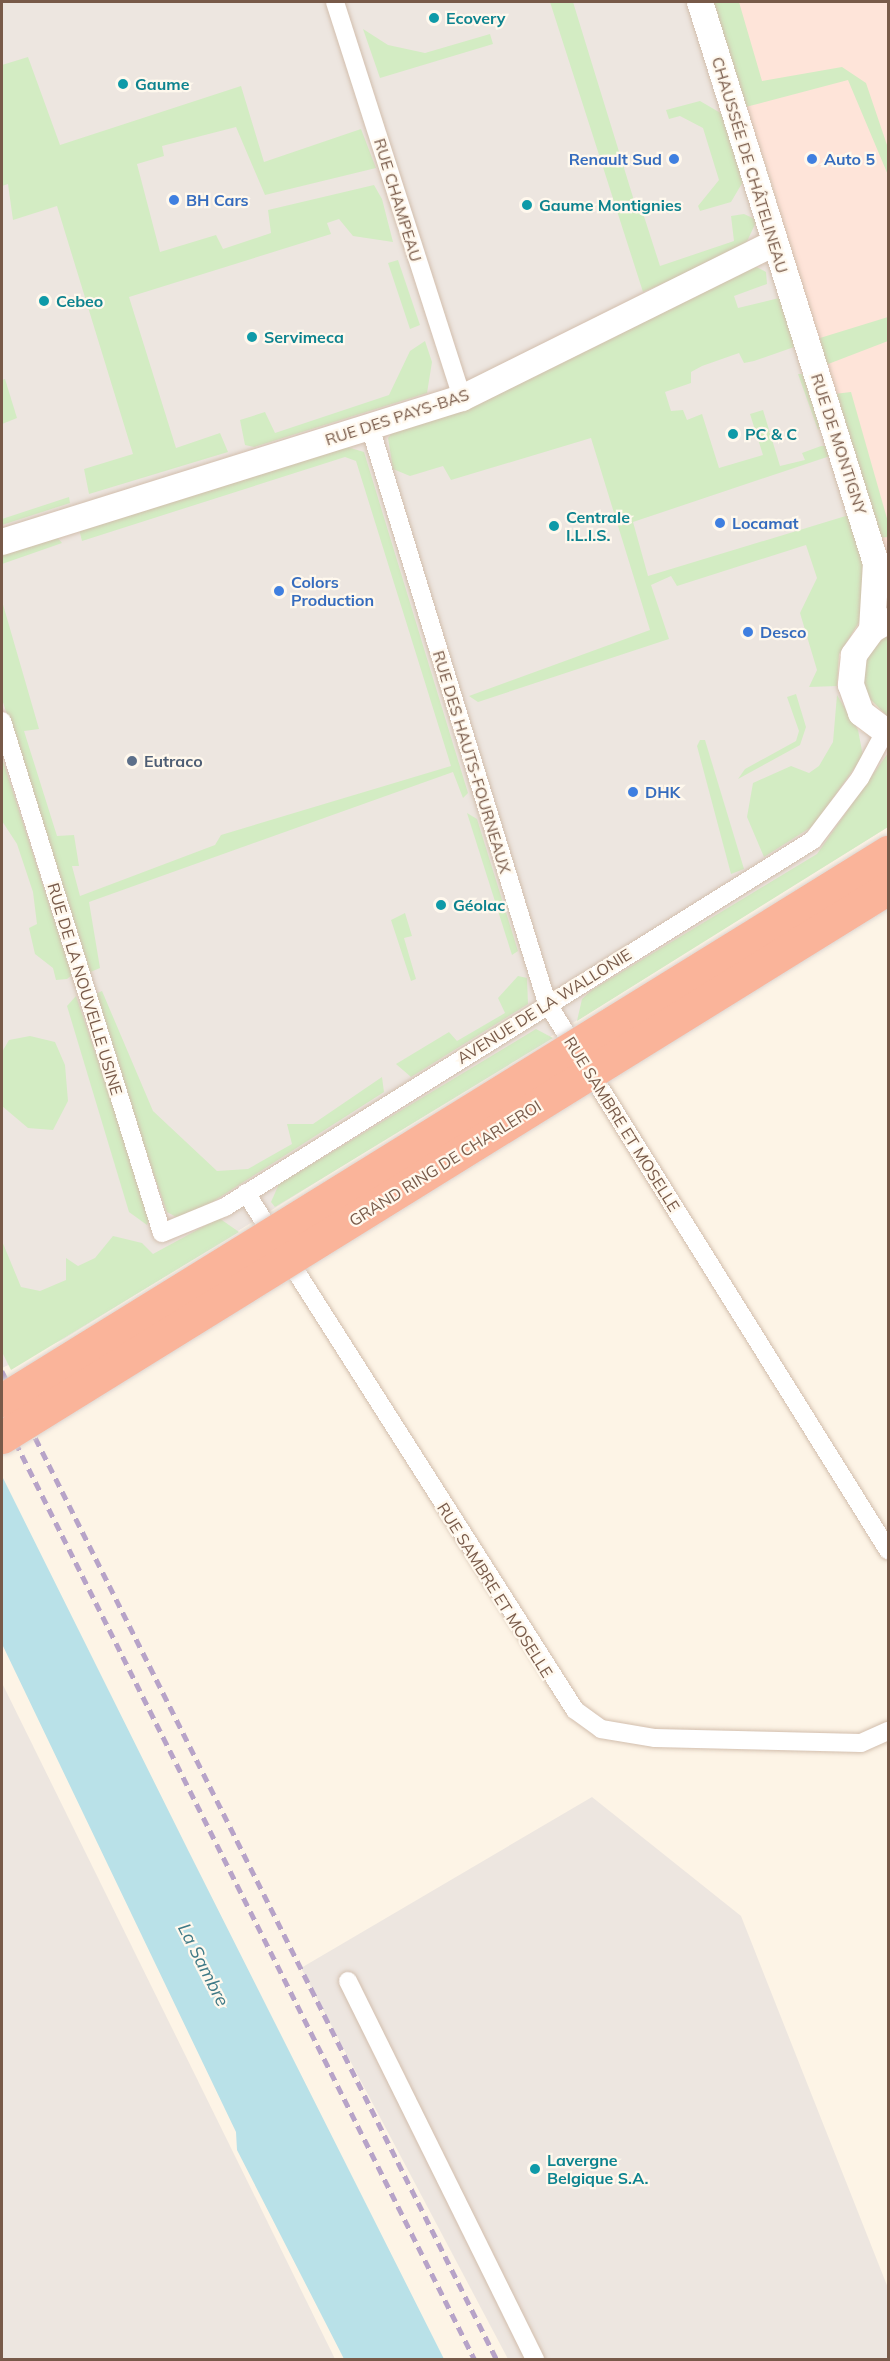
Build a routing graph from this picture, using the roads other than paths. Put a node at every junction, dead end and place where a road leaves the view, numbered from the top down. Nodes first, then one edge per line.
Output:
1 (335, 2) edge
2 (700, 2) edge
3 (774, 243) junction
4 (802, 329) joint
5 (462, 398) junction
6 (370, 427) junction
7 (2, 542) edge
8 (875, 560) junction
9 (888, 585) edge
10 (880, 626) edge
11 (2, 722) edge
12 (886, 733) edge
13 (888, 852) edge
14 (888, 888) edge
15 (547, 1003) junction
16 (246, 1193) junction
17 (162, 1233) joint
18 (2, 1400) edge
19 (2, 1437) edge
20 (888, 1550) edge
21 (888, 1731) edge
22 (348, 1981) dead end
23 (535, 2360) edge

1 - 5 street, RUE CHAMPEAU
2 - 3 street, CHAUSSÉE DE CHÂTELINEAU
3 - 4 street, CHAUSSÉE DE CHÂTELINEAU
3 - 5 street, RUE DES PAYS-BAS
4 - 8 street, RUE DE MONTIGNY
5 - 6 street, RUE DES PAYS-BAS
6 - 7 street, RUE DES PAYS-BAS
6 - 15 street, RUE DES HAUTS-FOURNEAUX
8 - 9 street
8 - 10 street
10 - 12 street
11 - 17 street, RUE DE LA NOUVELLE USINE
12 - 15 street, AVENUE DE LA WALLONIE
13 - 18 highway, GRAND RING DE CHARLEROI, bridge
14 - 19 highway, GRAND RING DE CHARLEROI, bridge
15 - 16 street, AVENUE DE LA WALLONIE
15 - 20 street, RUE SAMBRE ET MOSELLE
16 - 17 street, AVENUE DE LA WALLONIE
16 - 21 street, RUE SAMBRE ET MOSELLE
22 - 23 street

